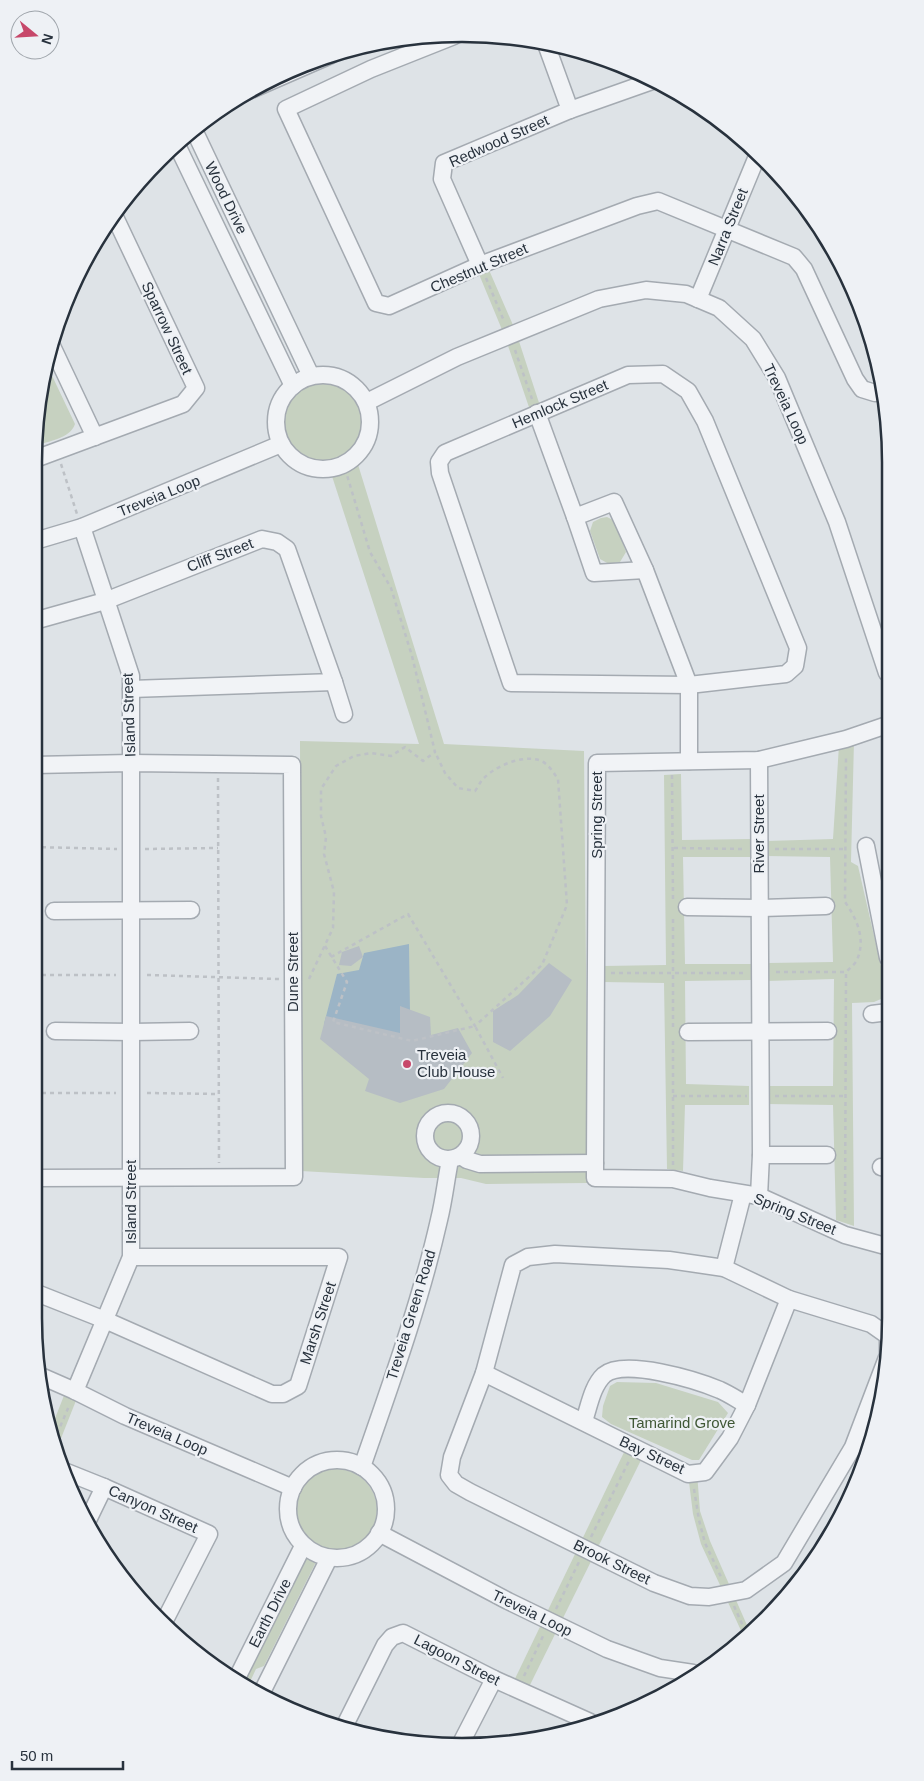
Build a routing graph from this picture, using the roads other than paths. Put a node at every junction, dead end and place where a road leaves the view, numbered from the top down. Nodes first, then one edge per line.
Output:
1 (437, 43) edge
2 (549, 52) edge
3 (644, 84) edge
4 (570, 110) junction
5 (197, 137) edge
6 (180, 152) edge
7 (755, 161) edge
8 (118, 223) edge
9 (728, 229) junction
10 (480, 265) junction
11 (259, 266) junction
12 (240, 277) junction
13 (698, 299) junction
14 (56, 356) edge
15 (311, 376) junction
16 (293, 386) junction
17 (875, 393) edge
18 (367, 402) junction
19 (537, 413) junction
20 (95, 437) junction
21 (282, 444) junction
22 (42, 456) edge
23 (576, 517) junction
24 (82, 527) junction
25 (42, 539) edge
26 (645, 570) junction
27 (105, 601) junction
28 (42, 619) edge
29 (882, 658) edge
30 (334, 682) junction
31 (689, 685) junction
32 (132, 689) junction
33 (344, 714) dead end
34 (882, 727) edge
35 (759, 760) junction
36 (689, 761) junction
37 (132, 763) junction
38 (42, 765) edge
39 (866, 846) dead end
40 (826, 906) dead end
41 (687, 907) dead end
42 (759, 908) junction
43 (130, 910) junction
44 (191, 910) dead end
45 (54, 911) dead end
46 (882, 927) edge
47 (55, 1031) dead end
48 (190, 1031) dead end
49 (759, 1031) junction
50 (828, 1031) dead end
51 (132, 1032) junction
52 (688, 1032) dead end
53 (760, 1155) junction
54 (828, 1155) dead end
55 (588, 1163) junction
56 (132, 1177) junction
57 (42, 1178) edge
58 (743, 1194) junction
59 (759, 1196) junction
60 (882, 1245) edge
61 (131, 1257) junction
62 (724, 1268) junction
63 (42, 1295) edge
64 (789, 1299) junction
65 (105, 1320) junction
66 (882, 1332) edge
67 (484, 1374) junction
68 (47, 1380) edge
69 (875, 1388) edge
70 (75, 1391) junction
71 (747, 1405) junction
72 (584, 1421) junction
73 (357, 1465) junction
74 (72, 1474) edge
75 (104, 1487) junction
76 (292, 1488) junction
77 (91, 1514) edge
78 (379, 1533) junction
79 (304, 1546) junction
80 (328, 1558) junction
81 (166, 1617) edge
82 (687, 1673) edge
83 (239, 1674) edge
84 (494, 1679) junction
85 (264, 1688) edge
86 (585, 1720) edge
87 (346, 1722) edge
88 (464, 1738) edge

1 - 10 street, Chestnut Street
2 - 4 street
3 - 4 street, Redwood Street
4 - 10 street, Redwood Street
5 - 11 street, Wood Drive
6 - 12 street, Wood Drive
7 - 9 street, Narra Street
8 - 20 street, Sparrow Street
9 - 10 street, Chestnut Street
9 - 13 street, Narra Street
9 - 17 street, Chestnut Street
11 - 12 street
11 - 15 street, Wood Drive
12 - 16 street, Wood Drive
13 - 18 street, Treveia Loop
13 - 29 street, Treveia Loop
14 - 20 street
15 - 16 street
15 - 18 street
16 - 21 street
18 - 21 street
19 - 23 street
19 - 31 street, Hemlock Street
19 - 31 street, Hemlock Street
20 - 22 street, Sparrow Street
21 - 24 street, Treveia Loop
23 - 26 street
23 - 26 street
24 - 25 street, Treveia Loop
24 - 27 street, Island Street
26 - 31 street
27 - 28 street, Cliff Street
27 - 30 street, Cliff Street
27 - 32 street, Island Street
30 - 32 street
30 - 33 street, Cliff Street
31 - 36 street
32 - 37 street, Island Street
34 - 35 street, Spring Street
35 - 36 street, Spring Street
35 - 42 street, River Street
36 - 55 street, Spring Street
37 - 38 street, Dune Street
37 - 43 street, Island Street
37 - 56 street, Dune Street
39 - 46 street
40 - 42 street
41 - 42 street
42 - 49 street, River Street
43 - 44 street
43 - 45 street
43 - 51 street, Island Street
47 - 51 street
48 - 51 street
49 - 50 street
49 - 52 street
49 - 53 street, River Street
51 - 56 street, Island Street
53 - 54 street
53 - 59 street, River Street
55 - 58 street, Spring Street
55 - 73 street, Treveia Green Road
56 - 57 street, Dune Street
56 - 61 street, Island Street
58 - 59 street, Spring Street
58 - 62 street
59 - 60 street, Spring Street
61 - 65 street, Island Street
61 - 65 street, Marsh Street
62 - 64 street, Brook Street
62 - 67 street, Brook Street
63 - 65 street
64 - 66 street, Brook Street
64 - 71 street, Bay Street
65 - 70 street, Island Street
67 - 69 street, Brook Street
67 - 72 street, Bay Street
68 - 70 street, Treveia Loop
70 - 76 street, Treveia Loop
71 - 72 street
71 - 72 street, Bay Street
73 - 76 street
73 - 78 street
74 - 75 street, Canyon Street
75 - 77 street
75 - 81 street, Canyon Street
76 - 79 street
78 - 80 street
78 - 82 street, Treveia Loop
79 - 80 street
79 - 83 street, Earth Drive
80 - 85 street, Earth Drive
84 - 86 street, Lagoon Street
84 - 87 street, Lagoon Street
84 - 88 street

